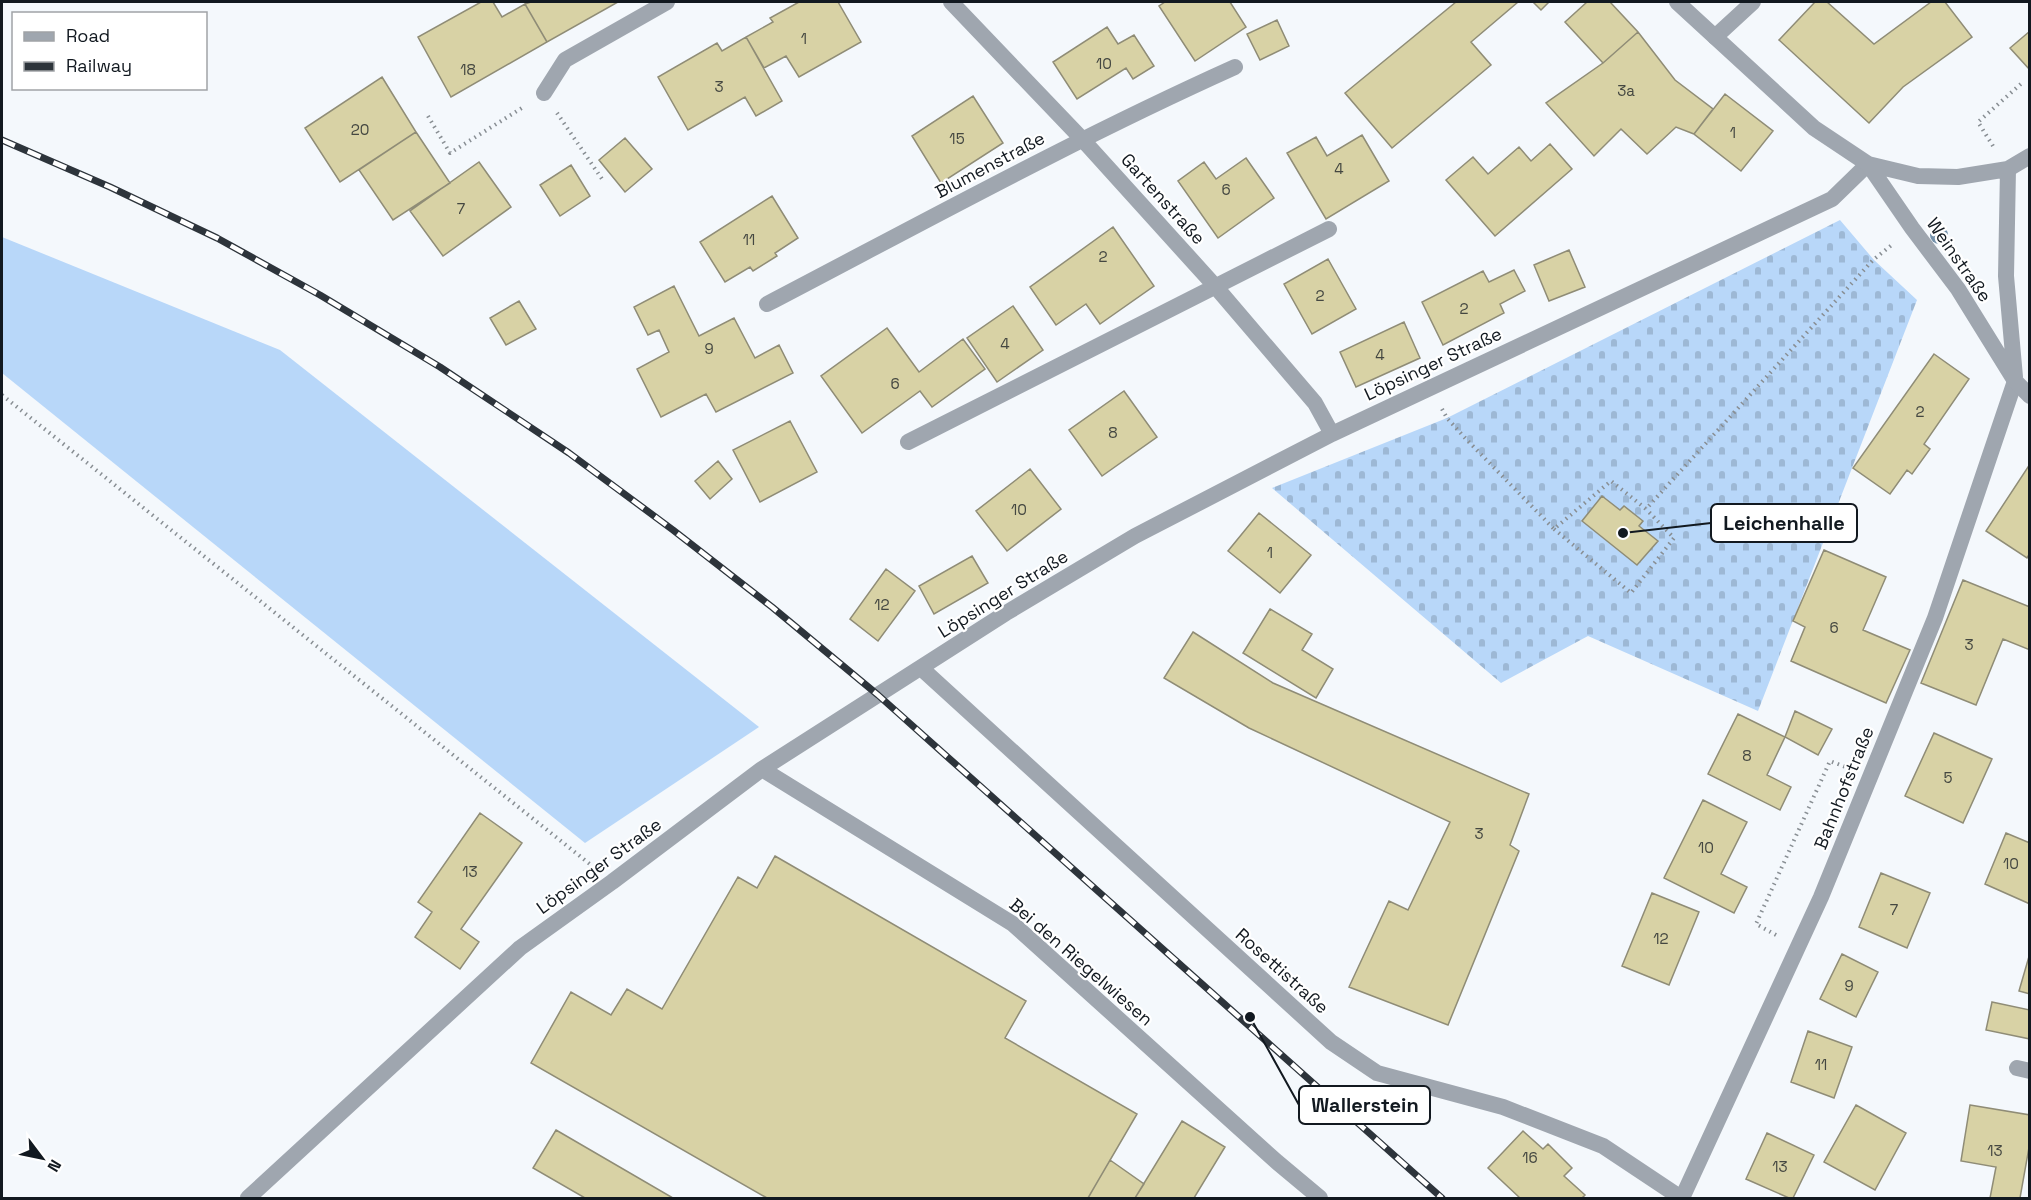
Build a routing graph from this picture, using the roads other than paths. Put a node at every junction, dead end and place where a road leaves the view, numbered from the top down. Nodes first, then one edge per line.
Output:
1 (667, 2) edge
2 (951, 2) edge
3 (1677, 2) edge
4 (1753, 2) edge
5 (1715, 37) junction
6 (1234, 68) dead end
7 (544, 93) road end
8 (1082, 139) junction
9 (2030, 156) edge
10 (1868, 164) junction
11 (2007, 169) junction
12 (1329, 229) dead end
13 (1215, 286) junction
14 (767, 304) dead end
15 (2015, 381) junction
16 (2030, 396) edge
17 (1332, 434) junction
18 (908, 442) dead end
19 (921, 668) junction
20 (762, 769) junction
21 (248, 1198) edge
22 (1320, 1198) edge
23 (1682, 1198) edge

1 - 7 street
2 - 8 street, Gartenstraße
3 - 5 street
4 - 5 street
5 - 10 street
6 - 8 street, Blumenstraße
8 - 13 street, Gartenstraße
8 - 14 street, Blumenstraße
9 - 11 street
10 - 11 street
10 - 15 street, Weinstraße
10 - 17 street, Löpsinger Straße
11 - 15 street, Weinstraße
12 - 13 street
13 - 17 street, Gartenstraße
13 - 18 street
15 - 16 street, Weinstraße
15 - 23 street, Bahnhofstraße
17 - 19 street, Löpsinger Straße
19 - 20 street, Löpsinger Straße
19 - 23 street, Rosettistraße
20 - 21 street, Löpsinger Straße
20 - 22 street, Bei den Riegelwiesen

